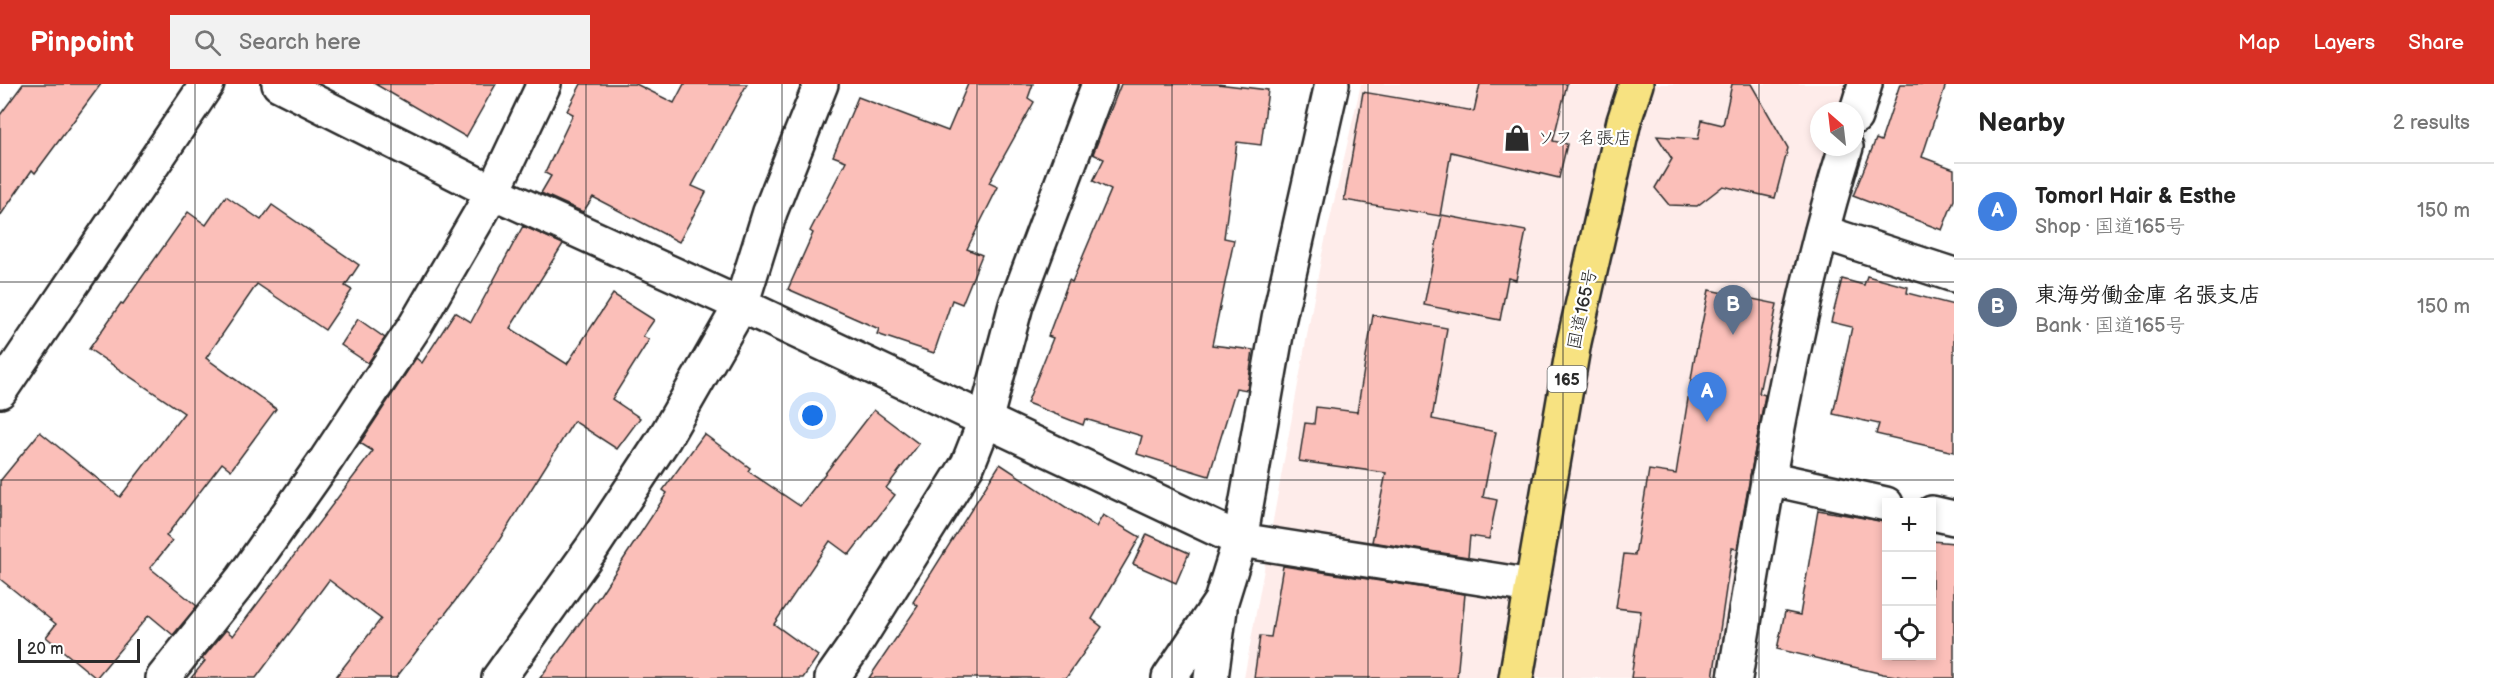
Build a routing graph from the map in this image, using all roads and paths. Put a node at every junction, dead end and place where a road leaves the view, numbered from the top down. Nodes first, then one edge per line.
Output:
1 (207, 84) edge
2 (279, 84) edge
3 (544, 84) edge
4 (821, 84) edge
5 (1099, 84) edge
6 (1332, 84) edge
7 (1636, 84) edge
8 (1865, 84) edge
9 (1860, 102) edge
10 (1843, 156) edge
11 (493, 192) junction
12 (1822, 232) junction
13 (1954, 275) edge
14 (741, 305) junction
15 (0, 391) edge
16 (986, 421) junction
17 (1768, 478) junction
18 (1882, 503) edge
19 (1936, 514) edge
20 (1954, 518) edge
21 (1240, 540) junction
22 (1531, 586) junction
23 (1221, 601) junction
24 (163, 678) edge
25 (499, 678) edge
26 (832, 678) edge
27 (1169, 678) edge
28 (1210, 678) edge
29 (1516, 678) edge
30 (1735, 678) edge

1 - 15 street
2 - 11 street
3 - 11 street
4 - 14 street
5 - 16 street
6 - 21 street
7 - 22 highway, 国道165号 / 165
8 - 9 street
10 - 12 street
11 - 14 street
11 - 24 street
12 - 13 street
12 - 17 street
14 - 16 street
14 - 25 street
16 - 21 street
16 - 26 street
17 - 18 street
17 - 30 street
19 - 20 street
21 - 22 street
21 - 23 street
22 - 29 highway, 国道165号 / 165
23 - 27 street
23 - 28 street

